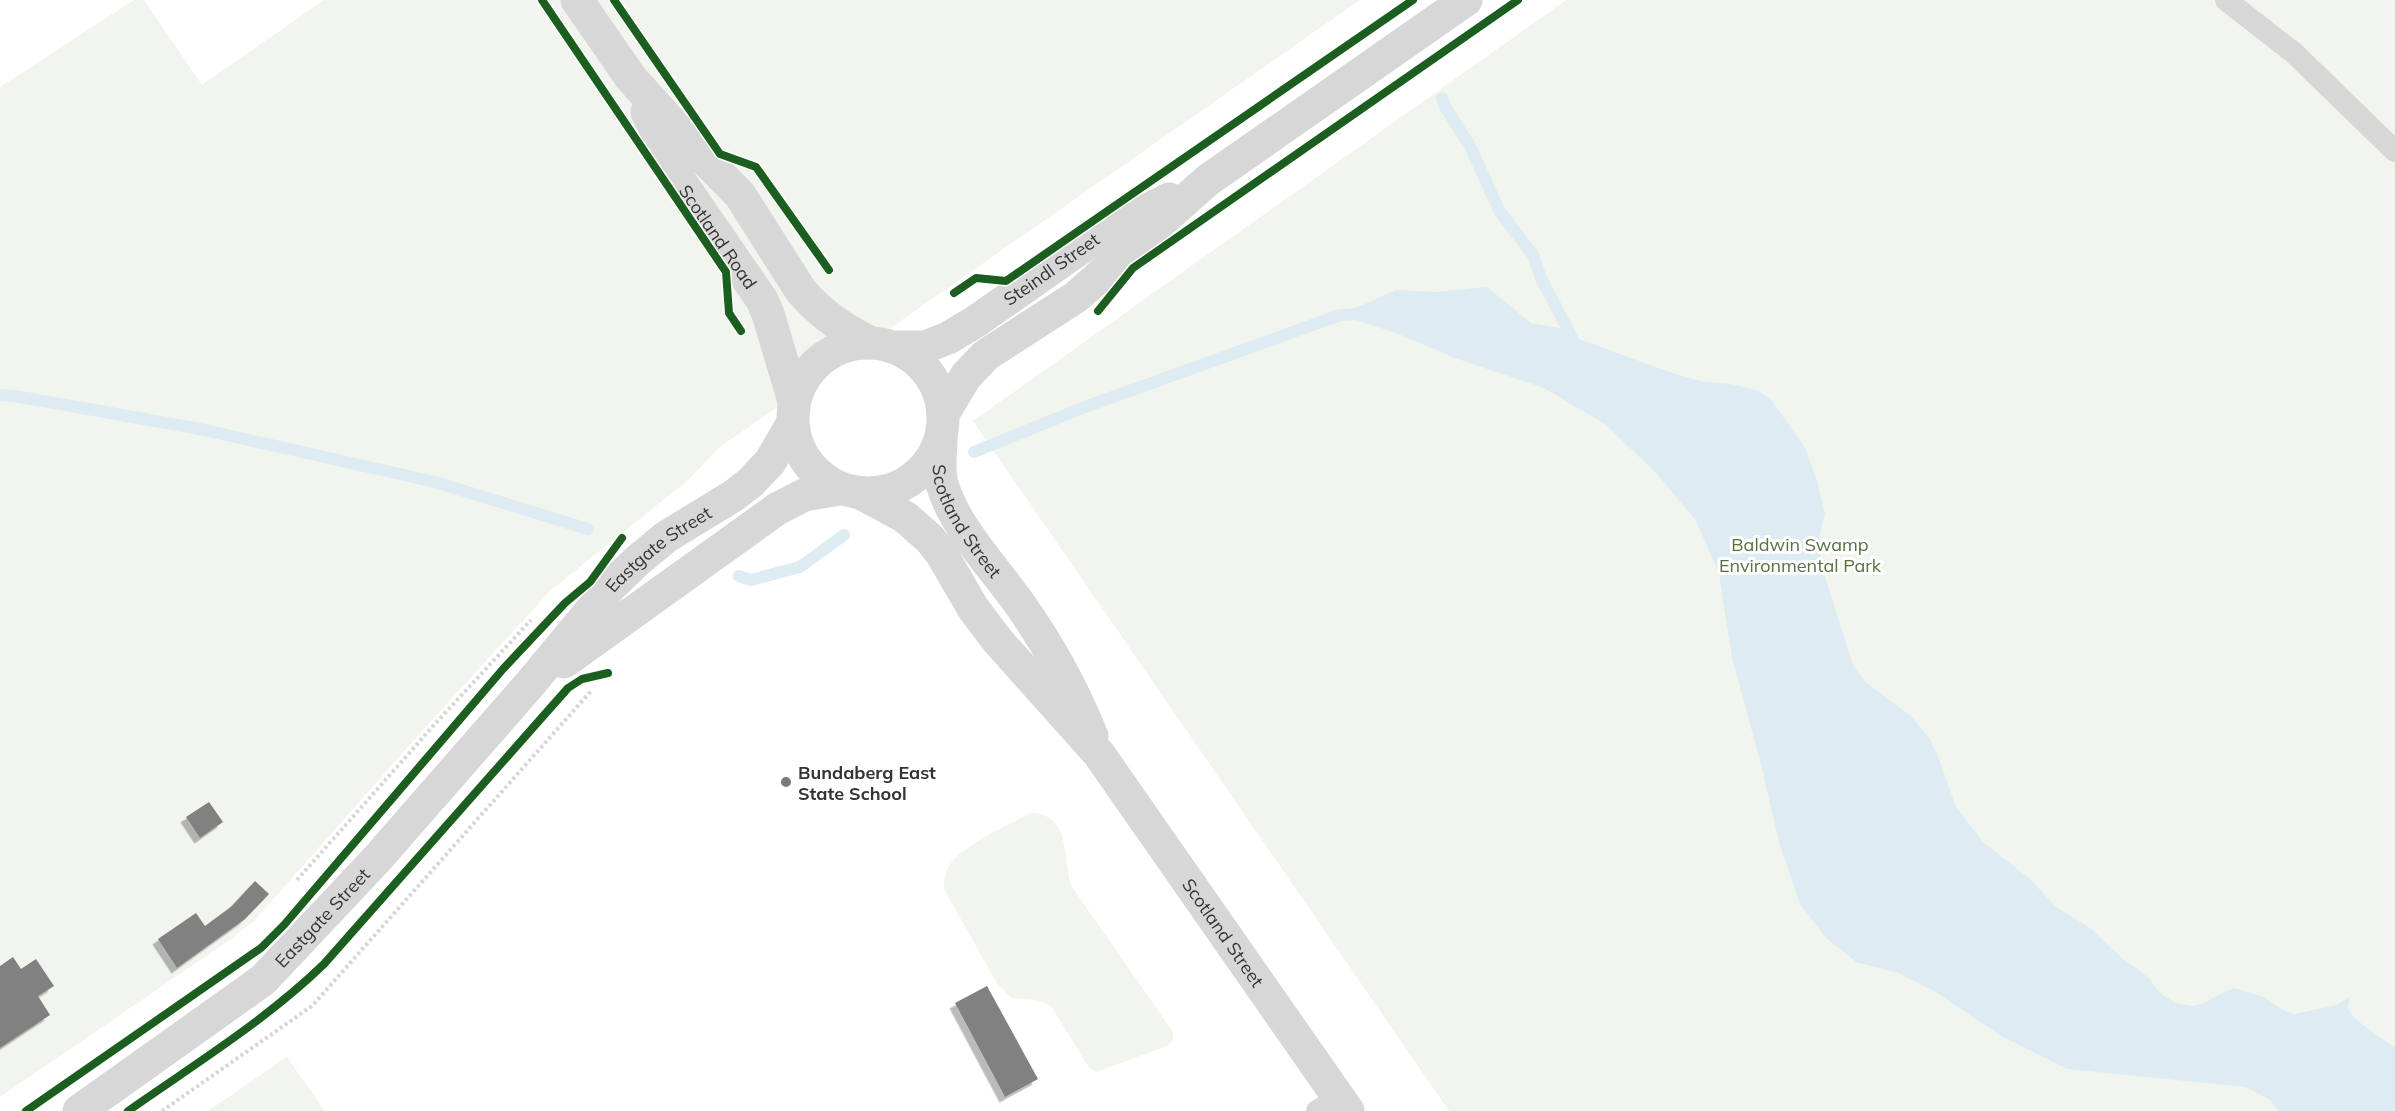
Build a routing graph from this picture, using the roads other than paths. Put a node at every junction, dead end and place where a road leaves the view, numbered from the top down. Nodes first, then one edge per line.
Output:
1 (577, 0) edge
2 (1466, 0) edge
3 (2226, 0) edge
4 (631, 78) junction
5 (2395, 151) edge
6 (1208, 180) junction
7 (881, 344) junction
8 (793, 412) junction
9 (942, 426) junction
10 (851, 491) junction
11 (530, 684) junction
12 (1099, 754) junction
13 (1335, 1106) edge
14 (79, 1111) edge

1 - 4 street, Scotland Road
2 - 6 street, Steindl Street
3 - 5 lane
4 - 7 street, Scotland Road
4 - 8 street, Scotland Road
6 - 7 street, Steindl Street
6 - 9 street, Steindl Street
7 - 8 street
7 - 9 street
8 - 10 street
8 - 11 street, Eastgate Street
9 - 10 street
9 - 12 street, Scotland Street
10 - 11 street, Eastgate Street
10 - 12 street, Scotland Street
11 - 14 street, Eastgate Street
12 - 13 street, Scotland Street

